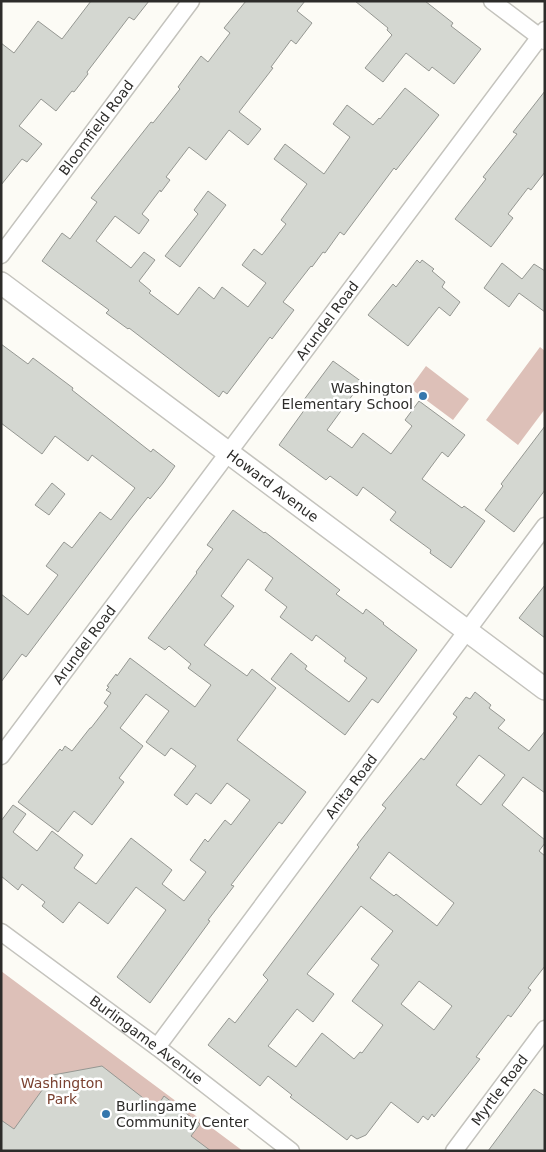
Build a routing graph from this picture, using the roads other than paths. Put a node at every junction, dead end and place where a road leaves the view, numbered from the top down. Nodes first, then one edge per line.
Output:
1 (191, 1) edge
2 (492, 1) edge
3 (543, 36) edge
4 (1, 255) edge
5 (1, 283) edge
6 (229, 452) junction
7 (545, 526) edge
8 (466, 630) junction
9 (545, 689) edge
10 (1, 756) edge
11 (1, 932) edge
12 (545, 1030) edge
13 (157, 1047) junction
14 (291, 1151) edge
15 (454, 1151) edge

1 - 4 street, Bloomfield Road
2 - 3 street
3 - 6 street, Arundel Road
5 - 6 street, Howard Avenue
6 - 8 street, Howard Avenue
6 - 10 street, Arundel Road
7 - 8 street, Anita Road
8 - 9 street, Howard Avenue
8 - 13 street, Anita Road
11 - 13 street, Burlingame Avenue
12 - 15 street, Myrtle Road
13 - 14 street, Burlingame Avenue

